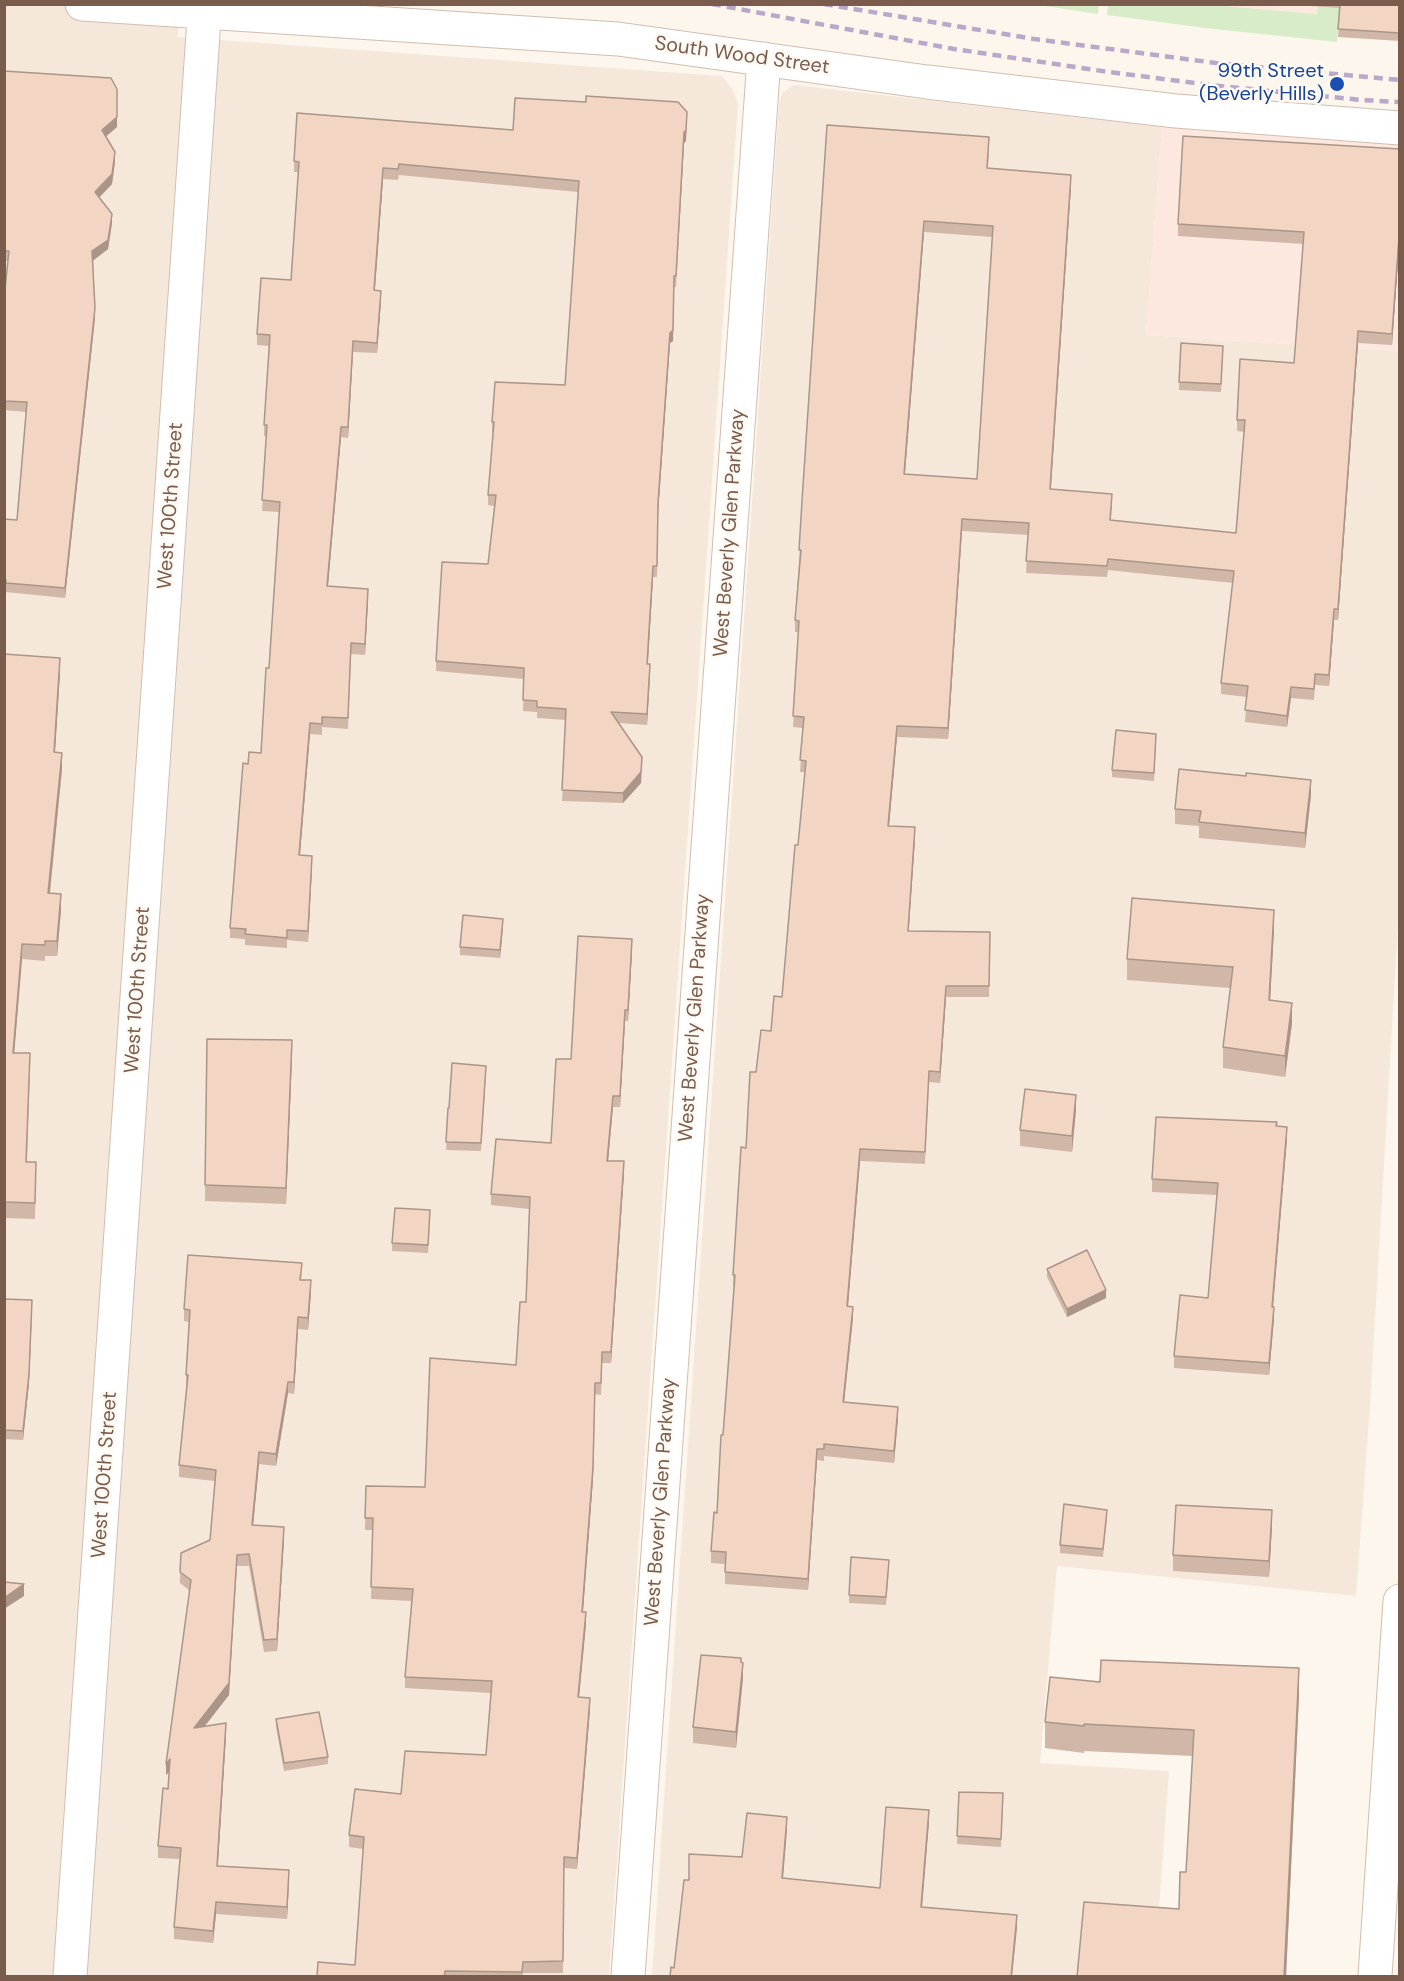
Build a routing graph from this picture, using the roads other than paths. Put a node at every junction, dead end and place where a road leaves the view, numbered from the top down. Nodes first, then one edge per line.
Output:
1 (82, 4) edge
2 (204, 8) edge
3 (764, 58) junction
4 (1400, 128) edge
5 (1400, 1601) edge
6 (70, 1977) edge
7 (628, 1977) edge
8 (1376, 1977) edge

1 - 2 street, South Wood Street
2 - 3 street, South Wood Street
2 - 6 street, West 100th Street
3 - 4 street, South Wood Street
3 - 7 street, West Beverly Glen Parkway
5 - 8 street

